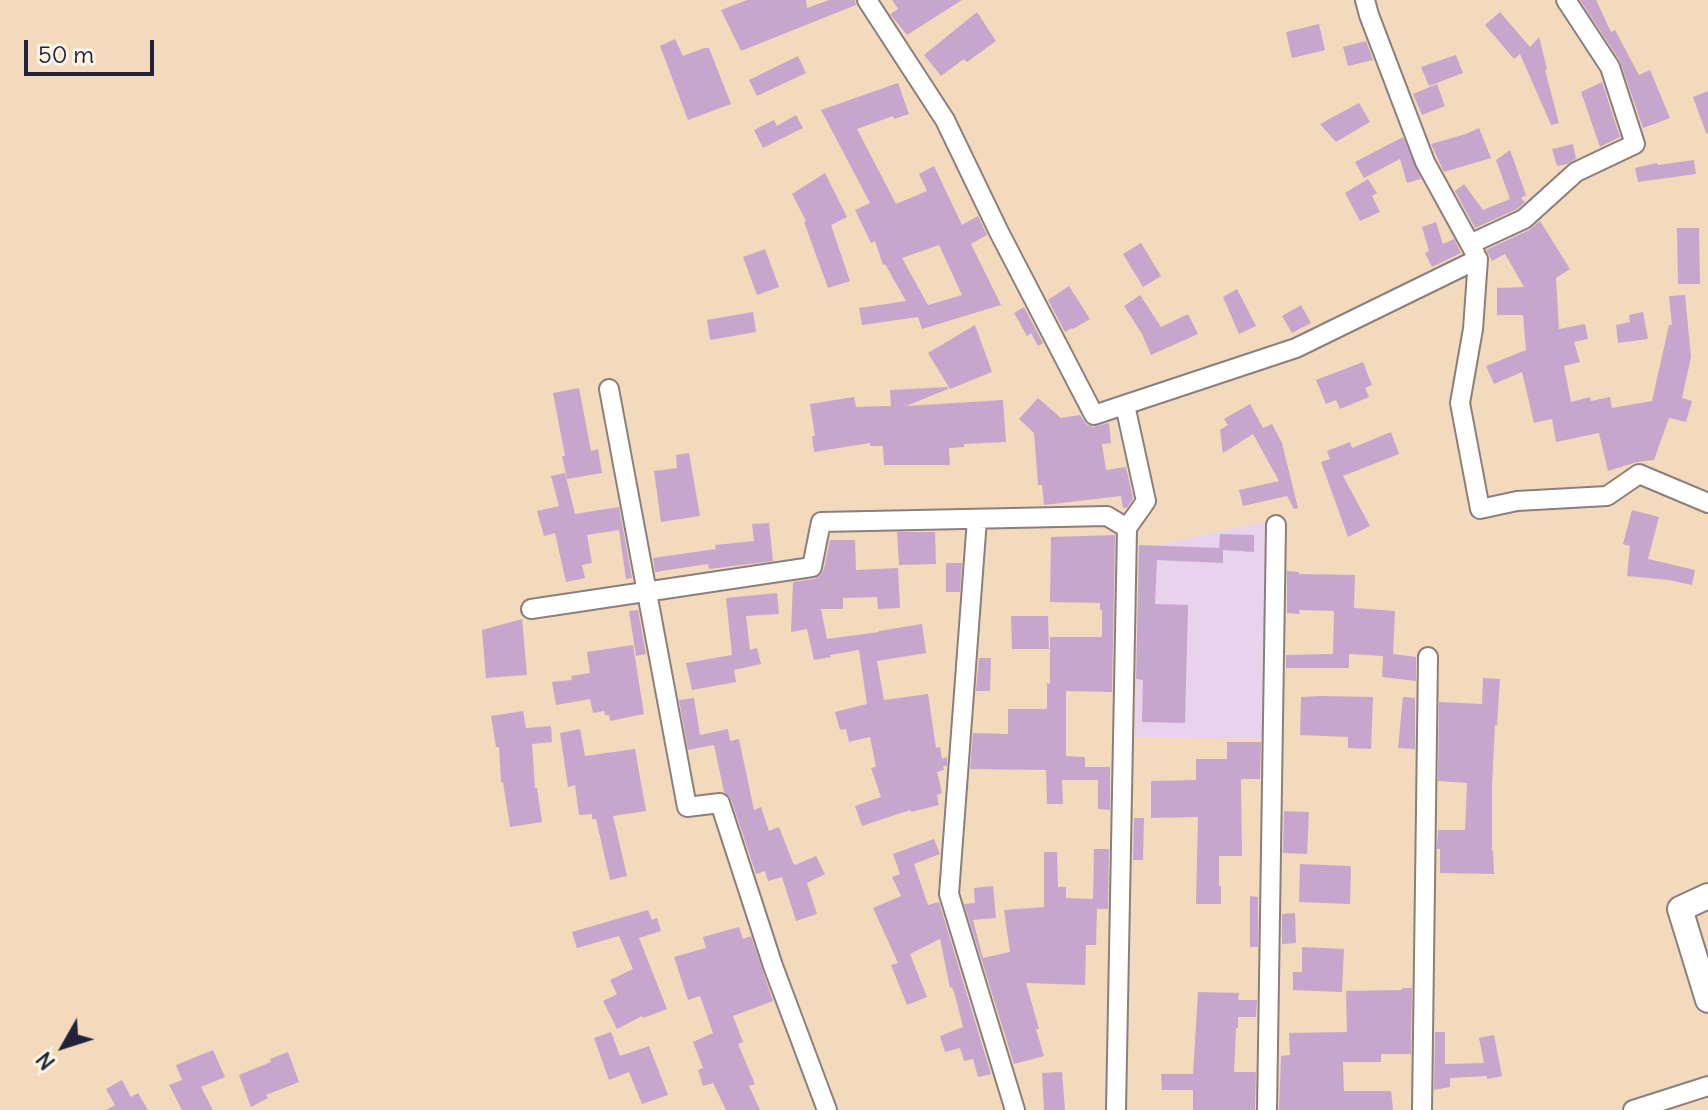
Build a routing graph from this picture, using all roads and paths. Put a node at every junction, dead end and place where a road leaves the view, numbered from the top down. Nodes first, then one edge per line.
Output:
1 (867, 0) edge
2 (1365, 0) edge
3 (1566, 0) edge
4 (1474, 252) junction
5 (609, 389) dead end
6 (1125, 405) junction
7 (1708, 503) edge
8 (977, 519) junction
9 (1276, 525) dead end
10 (1127, 528) junction
11 (647, 592) junction
12 (531, 609) dead end
13 (1428, 657) dead end
14 (1708, 896) edge
15 (1708, 1000) edge
16 (1708, 1086) edge
17 (827, 1110) edge
18 (1015, 1110) edge
19 (1116, 1110) edge
20 (1267, 1110) edge
21 (1422, 1110) edge
22 (1633, 1110) edge

1 - 6 street
2 - 4 street
3 - 4 street
4 - 6 street
4 - 7 street
5 - 11 street
6 - 10 street
8 - 10 street
8 - 11 street
8 - 18 street
9 - 20 street
10 - 19 street
11 - 12 street
11 - 17 street
13 - 21 street
14 - 15 street
16 - 22 street

